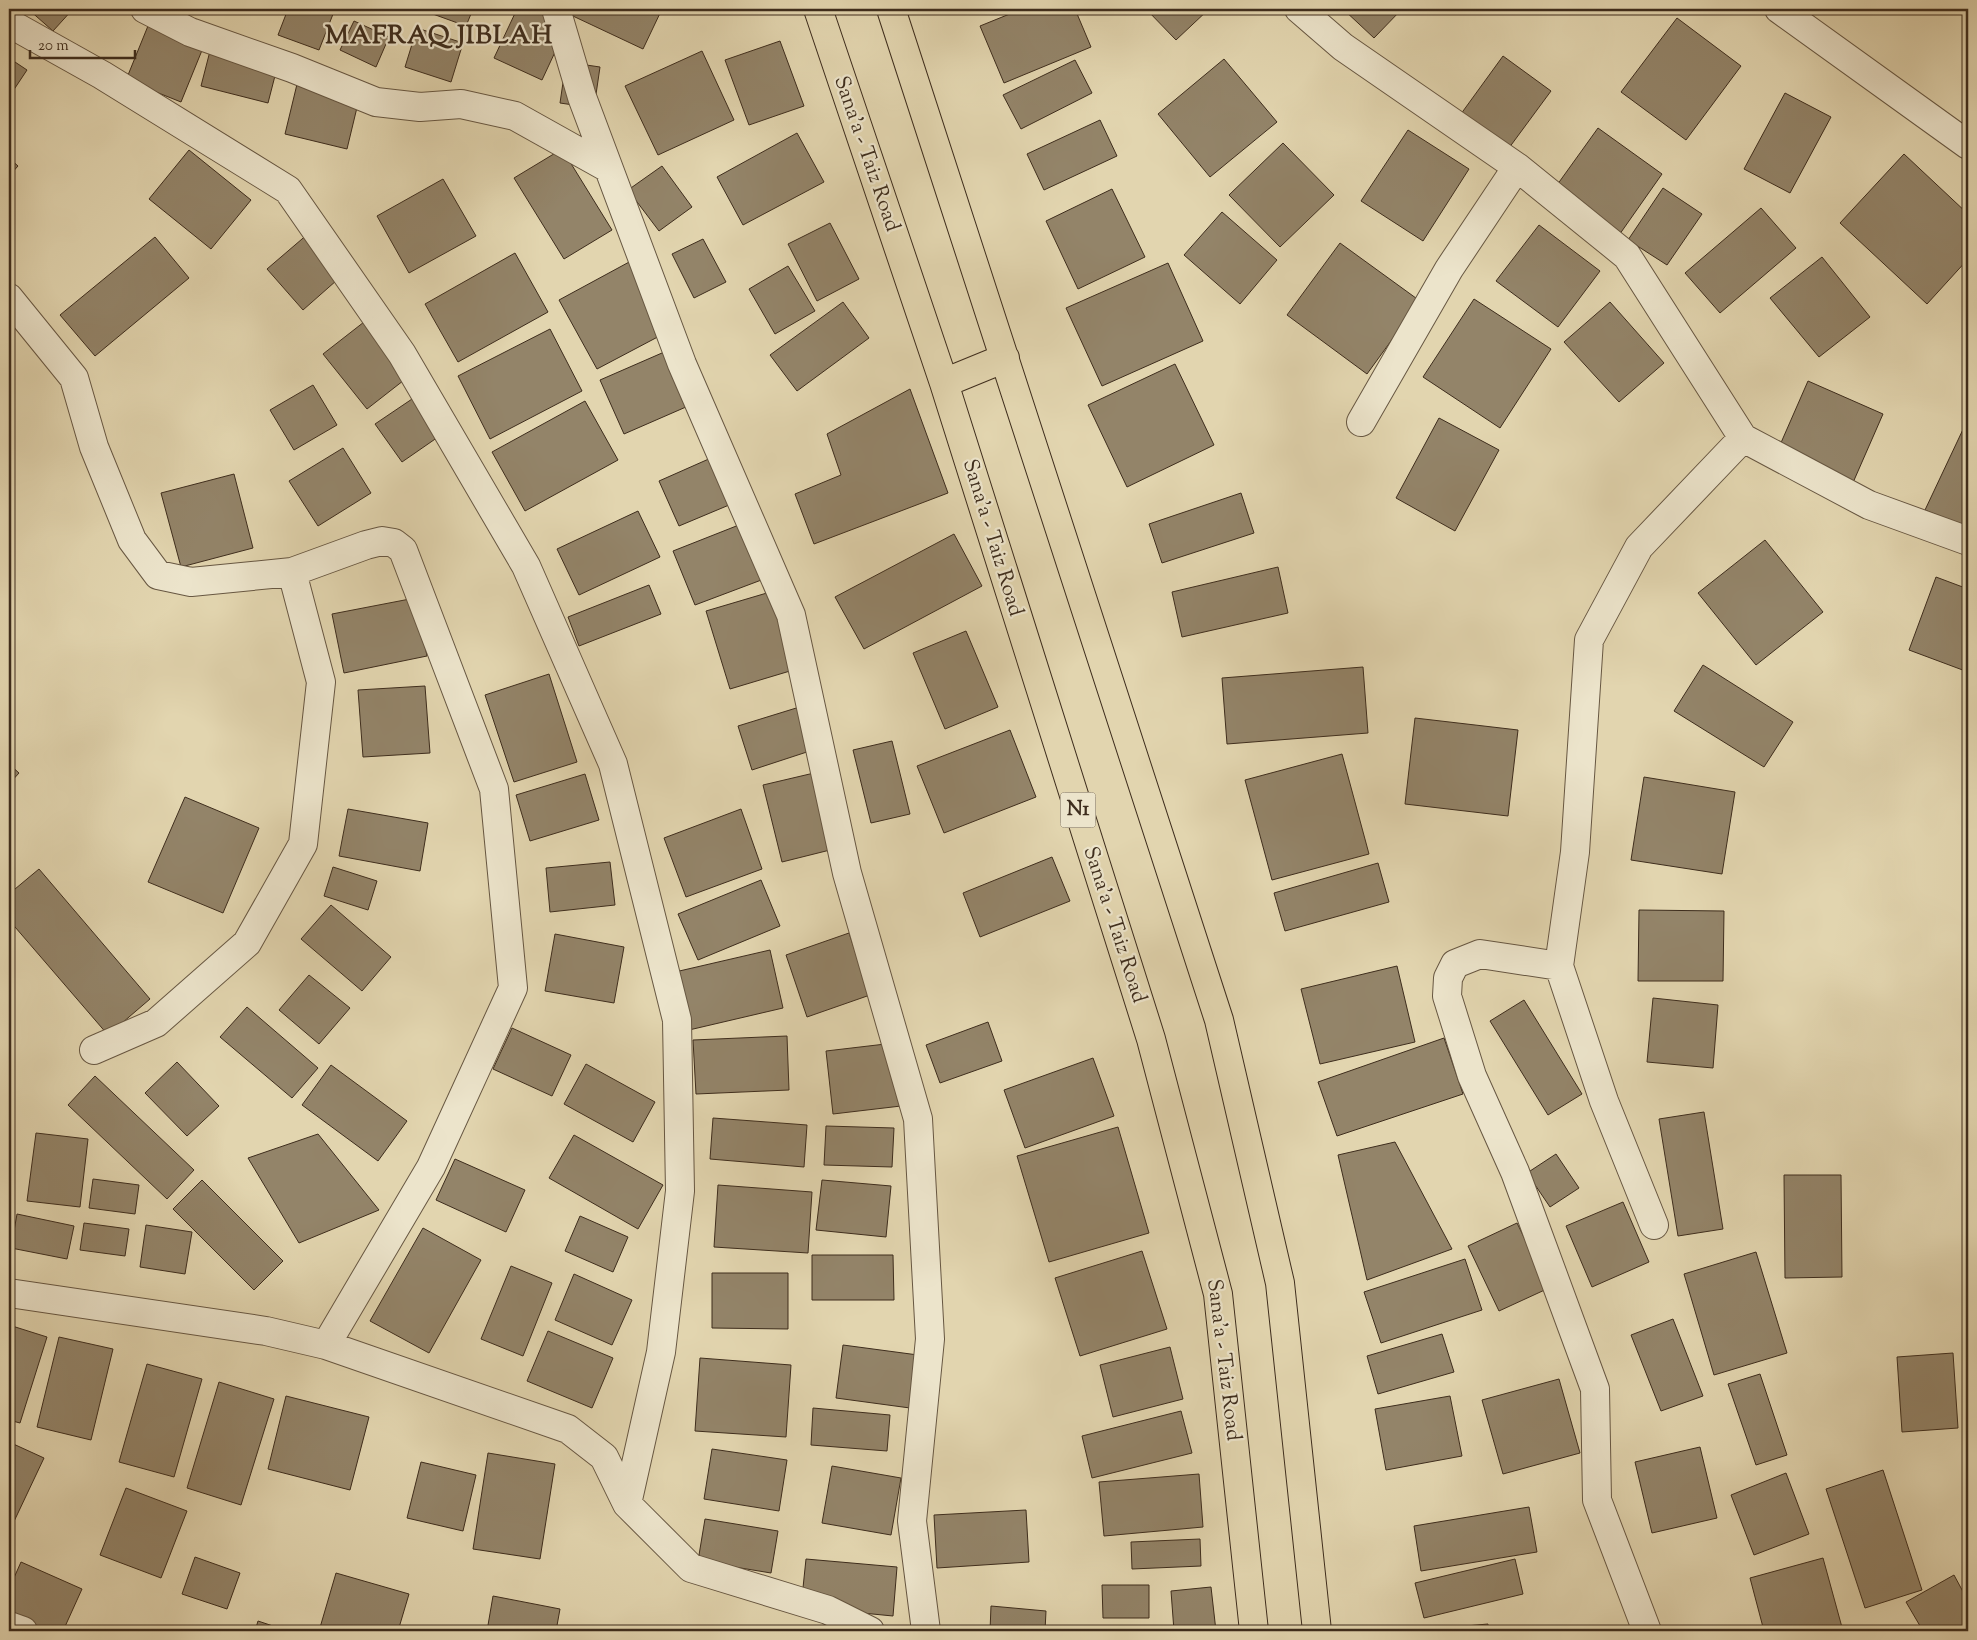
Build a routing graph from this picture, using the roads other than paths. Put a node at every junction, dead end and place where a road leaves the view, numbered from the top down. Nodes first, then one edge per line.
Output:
1 (145, 9) edge
2 (556, 9) edge
3 (818, 9) edge
4 (891, 9) edge
5 (1300, 9) edge
6 (1779, 9) edge
7 (9, 23) edge
8 (1968, 145) edge
9 (1517, 166) junction
10 (608, 168) junction
11 (9, 298) edge
12 (1005, 358) junction
13 (944, 383) junction
14 (1361, 422) dead end
15 (1743, 438) junction
16 (1968, 541) edge
17 (292, 572) junction
18 (1559, 966) junction
19 (94, 1050) dead end
20 (1654, 1225) dead end
21 (9, 1293) edge
22 (326, 1345) junction
23 (627, 1504) junction
24 (9, 1626) edge
25 (23, 1631) edge
26 (870, 1631) edge
27 (926, 1631) edge
28 (1254, 1631) edge
29 (1317, 1631) edge
30 (1648, 1631) edge

1 - 10 street
2 - 10 street
3 - 13 highway, Sana'a - Taiz Road / N1
4 - 12 highway
5 - 9 street
6 - 8 street
7 - 23 street
9 - 14 street
9 - 15 street
10 - 27 street
11 - 17 street
12 - 13 highway
12 - 29 highway
13 - 28 highway, Sana'a - Taiz Road / N1
15 - 16 street
15 - 18 street
17 - 19 street
17 - 22 street
18 - 20 street
18 - 30 street
21 - 22 street
22 - 23 street
23 - 26 street
24 - 25 street

